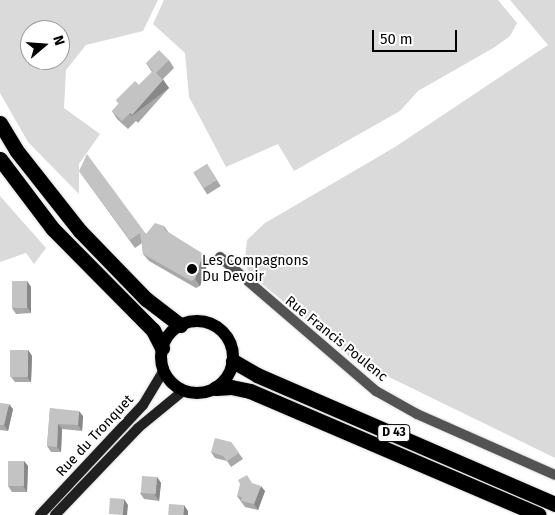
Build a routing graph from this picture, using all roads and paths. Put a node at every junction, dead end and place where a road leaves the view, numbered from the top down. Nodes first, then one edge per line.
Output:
1 (0, 123) edge
2 (0, 159) edge
3 (220, 257) dead end
4 (180, 325) junction
5 (162, 348) junction
6 (233, 361) junction
7 (164, 370) junction
8 (216, 388) junction
9 (183, 391) junction
10 (555, 475) edge
11 (555, 504) edge
12 (48, 513) edge
13 (540, 515) edge

1 - 4 highway
2 - 5 highway
3 - 10 street, Rue Francis Poulenc
4 - 5 main road
4 - 6 main road
5 - 7 main road
6 - 8 main road
6 - 11 highway, D 43
7 - 9 main road
7 - 12 street, Rue du Tronquet
8 - 9 main road
8 - 13 highway, D 43
9 - 12 street, Rue du Tronquet

